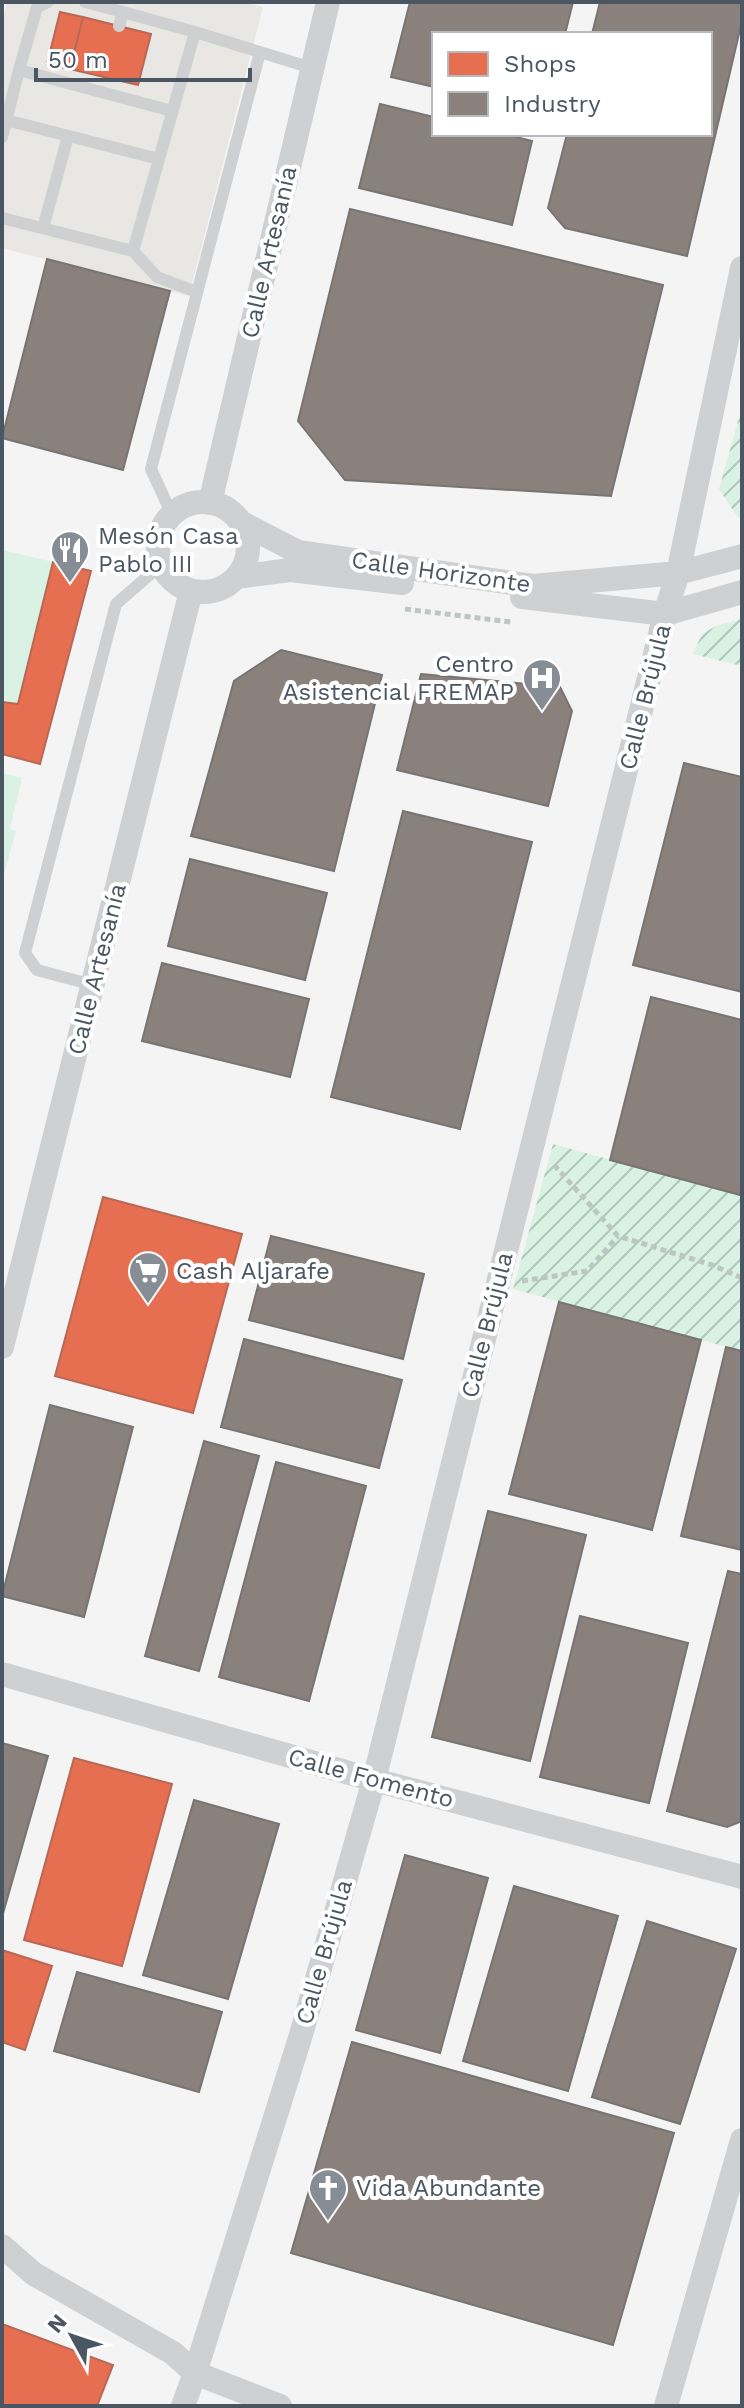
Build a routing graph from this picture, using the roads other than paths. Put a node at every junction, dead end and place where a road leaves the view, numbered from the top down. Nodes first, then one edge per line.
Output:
1 (48, 2) edge
2 (85, 2) edge
3 (328, 2) edge
4 (123, 12) junction
5 (119, 26) dead end
6 (195, 32) junction
7 (260, 52) junction
8 (312, 68) junction
9 (19, 70) junction
10 (106, 78) dead end
11 (103, 92) junction
12 (172, 111) junction
13 (6, 120) junction
14 (68, 136) junction
15 (2, 137) edge
16 (159, 159) junction
17 (2, 218) edge
18 (43, 228) junction
19 (133, 251) junction
20 (742, 268) edge
21 (197, 292) junction
22 (210, 503) junction
23 (172, 515) junction
24 (242, 523) junction
25 (742, 556) edge
26 (162, 564) junction
27 (678, 573) junction
28 (237, 577) junction
29 (191, 591) junction
30 (742, 592) edge
31 (665, 614) junction
32 (93, 985) junction
33 (2, 1347) edge
34 (2, 1674) edge
35 (374, 1780) junction
36 (742, 1877) edge
37 (742, 2140) edge
38 (2, 2246) edge
39 (195, 2373) junction
40 (183, 2406) edge
41 (280, 2406) edge
42 (666, 2406) edge

1 - 9 lane
2 - 4 lane
3 - 8 street, Calle Artesanía
4 - 5 lane
4 - 6 lane
6 - 7 lane
6 - 12 lane
7 - 8 lane
7 - 21 lane
8 - 22 street, Calle Artesanía
9 - 11 lane
9 - 13 lane
10 - 11 lane
11 - 12 lane
12 - 16 lane
13 - 14 lane
13 - 15 lane
14 - 16 lane
14 - 18 lane
16 - 19 lane
17 - 18 lane
18 - 19 lane
19 - 21 lane
20 - 27 street, Calle Brújula
21 - 23 lane
22 - 23 street
22 - 24 street
23 - 26 street
24 - 27 street, Calle Horizonte
24 - 28 street
25 - 27 street, Calle Horizonte
26 - 29 street
26 - 32 lane
27 - 31 street, Calle Brújula
28 - 29 street
28 - 31 street, Calle Horizonte
29 - 32 street, Calle Artesanía
30 - 31 street, Calle Horizonte
31 - 35 street, Calle Brújula
32 - 33 street, Calle Artesanía
34 - 35 street, Calle Fomento
35 - 36 street, Calle Fomento
35 - 39 street, Calle Brújula
37 - 42 street
38 - 39 street
39 - 40 street, Calle Brújula
39 - 41 street

